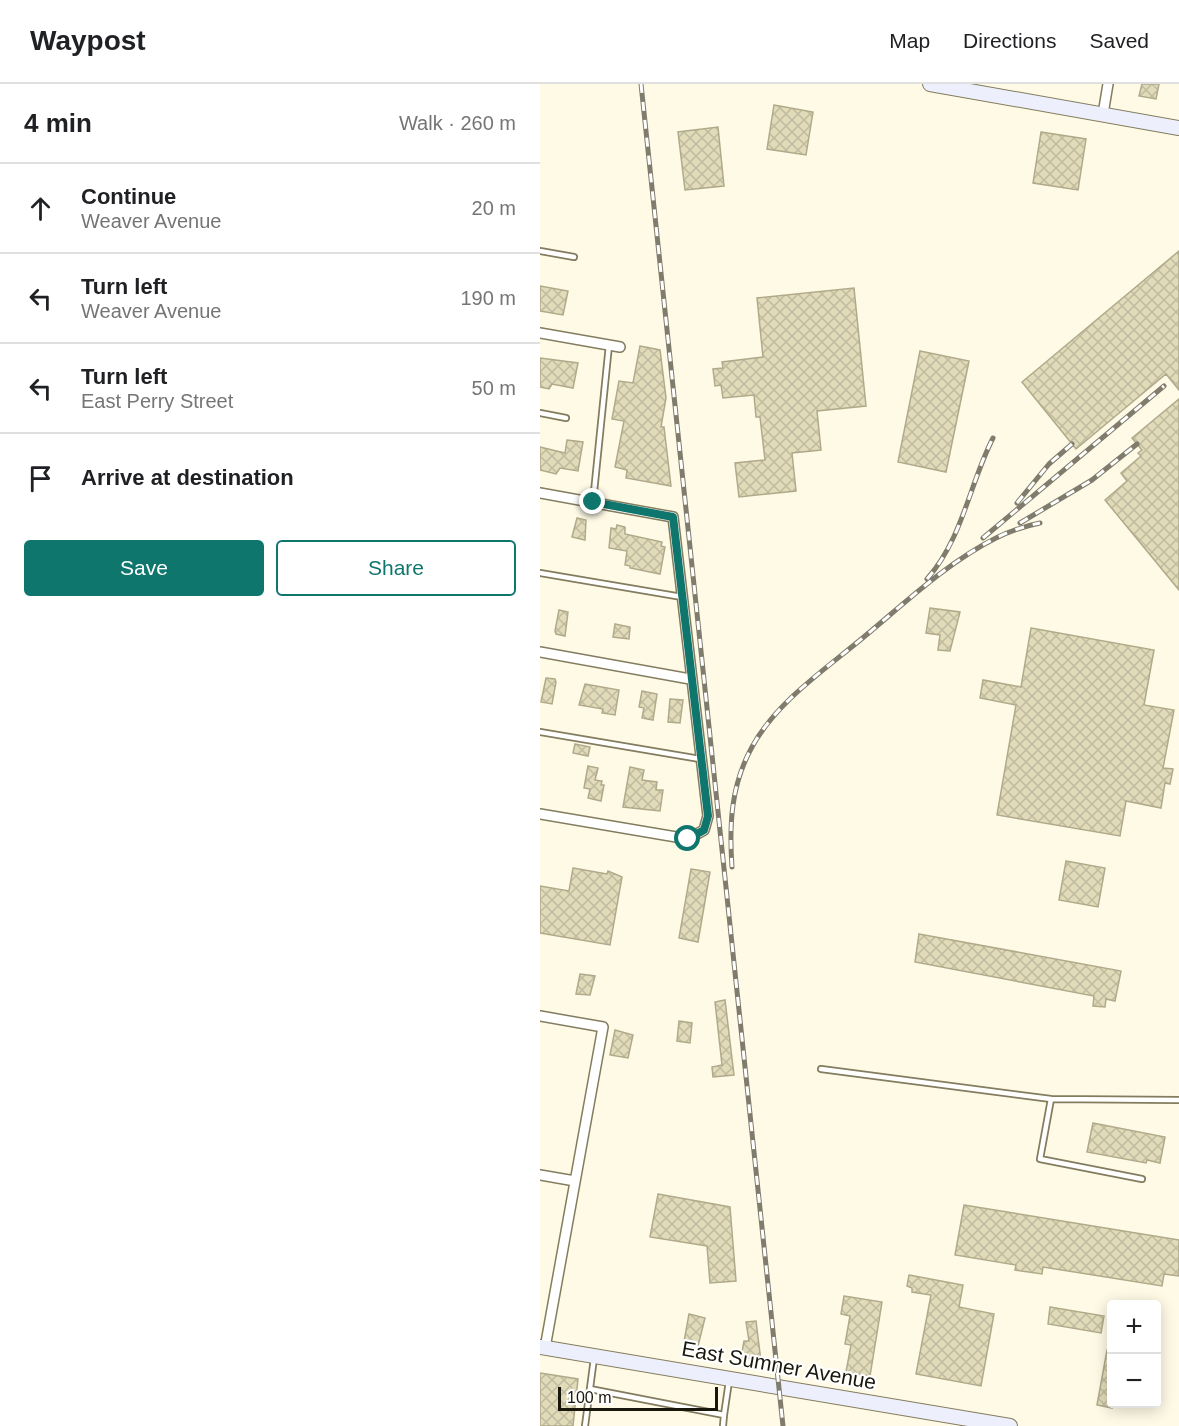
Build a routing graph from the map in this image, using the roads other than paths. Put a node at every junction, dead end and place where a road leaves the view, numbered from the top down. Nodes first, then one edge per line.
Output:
1 (930, 84) edge
2 (1108, 84) edge
3 (1103, 114) junction
4 (1179, 128) edge
5 (540, 251) edge
6 (574, 256) dead end
7 (540, 333) edge
8 (609, 345) junction
9 (620, 347) dead end
10 (540, 413) edge
11 (566, 418) dead end
12 (540, 493) edge
13 (593, 502) junction
14 (540, 573) edge
15 (682, 597) junction
16 (540, 652) edge
17 (690, 679) junction
18 (540, 732) edge
19 (700, 759) junction
20 (540, 814) edge
21 (540, 1016) edge
22 (821, 1069) dead end
23 (1051, 1099) junction
24 (1179, 1100) edge
25 (540, 1175) edge
26 (1142, 1179) dead end
27 (575, 1181) junction
28 (543, 1347) edge
29 (595, 1356) junction
30 (730, 1378) junction
31 (590, 1389) junction
32 (724, 1416) junction
33 (585, 1426) edge
34 (723, 1426) edge
35 (1010, 1426) edge

1 - 3 street
2 - 3 street
3 - 4 street
5 - 6 lane
7 - 8 street
8 - 9 street
8 - 13 lane
10 - 11 lane
12 - 13 street
13 - 15 street
14 - 15 lane
15 - 17 street
16 - 17 street
17 - 19 street
18 - 19 lane
19 - 20 street
21 - 27 street
22 - 23 lane
23 - 24 lane
23 - 26 lane
25 - 27 street
27 - 28 street
28 - 29 street, East Sumner Avenue
29 - 30 street, East Sumner Avenue
29 - 31 lane
30 - 32 lane
30 - 35 street, East Sumner Avenue
31 - 32 lane
31 - 33 lane
32 - 34 lane

